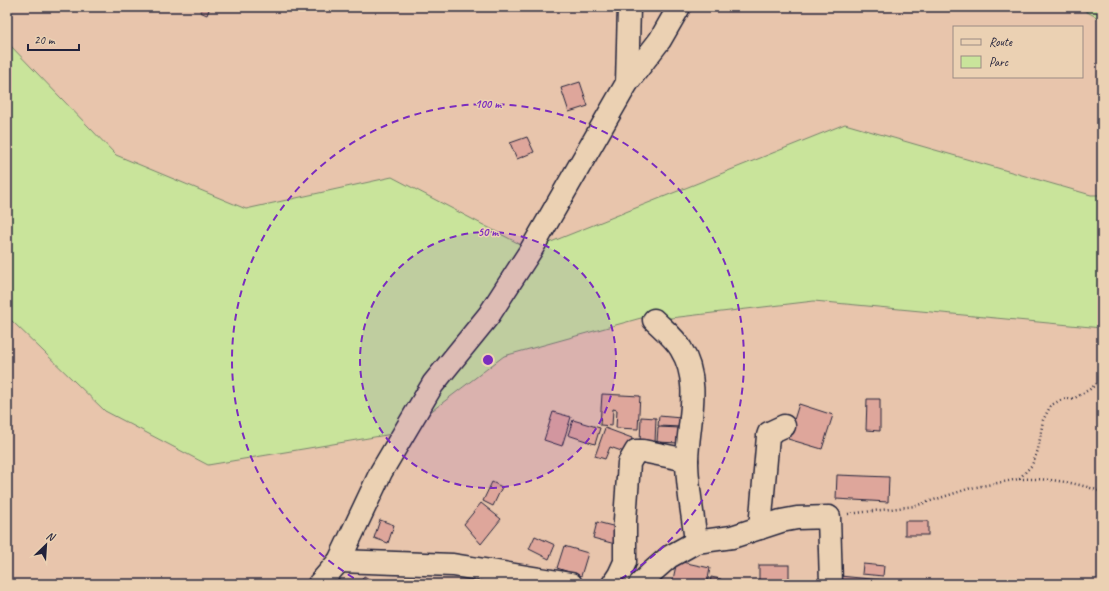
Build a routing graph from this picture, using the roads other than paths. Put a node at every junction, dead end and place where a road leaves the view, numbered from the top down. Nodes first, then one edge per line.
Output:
1 (629, 7) edge
2 (679, 7) edge
3 (627, 83) junction
4 (654, 320) dead end
5 (784, 426) dead end
6 (687, 460) junction
7 (760, 528) junction
8 (696, 542) junction
9 (339, 561) junction
10 (318, 584) edge
11 (571, 584) edge
12 (613, 584) edge
13 (640, 584) edge
14 (831, 584) edge

1 - 3 street
2 - 3 street
3 - 9 street
4 - 6 street
5 - 7 street
6 - 8 street
6 - 12 street
7 - 8 street
7 - 14 street
8 - 13 street
9 - 10 street
9 - 11 street

